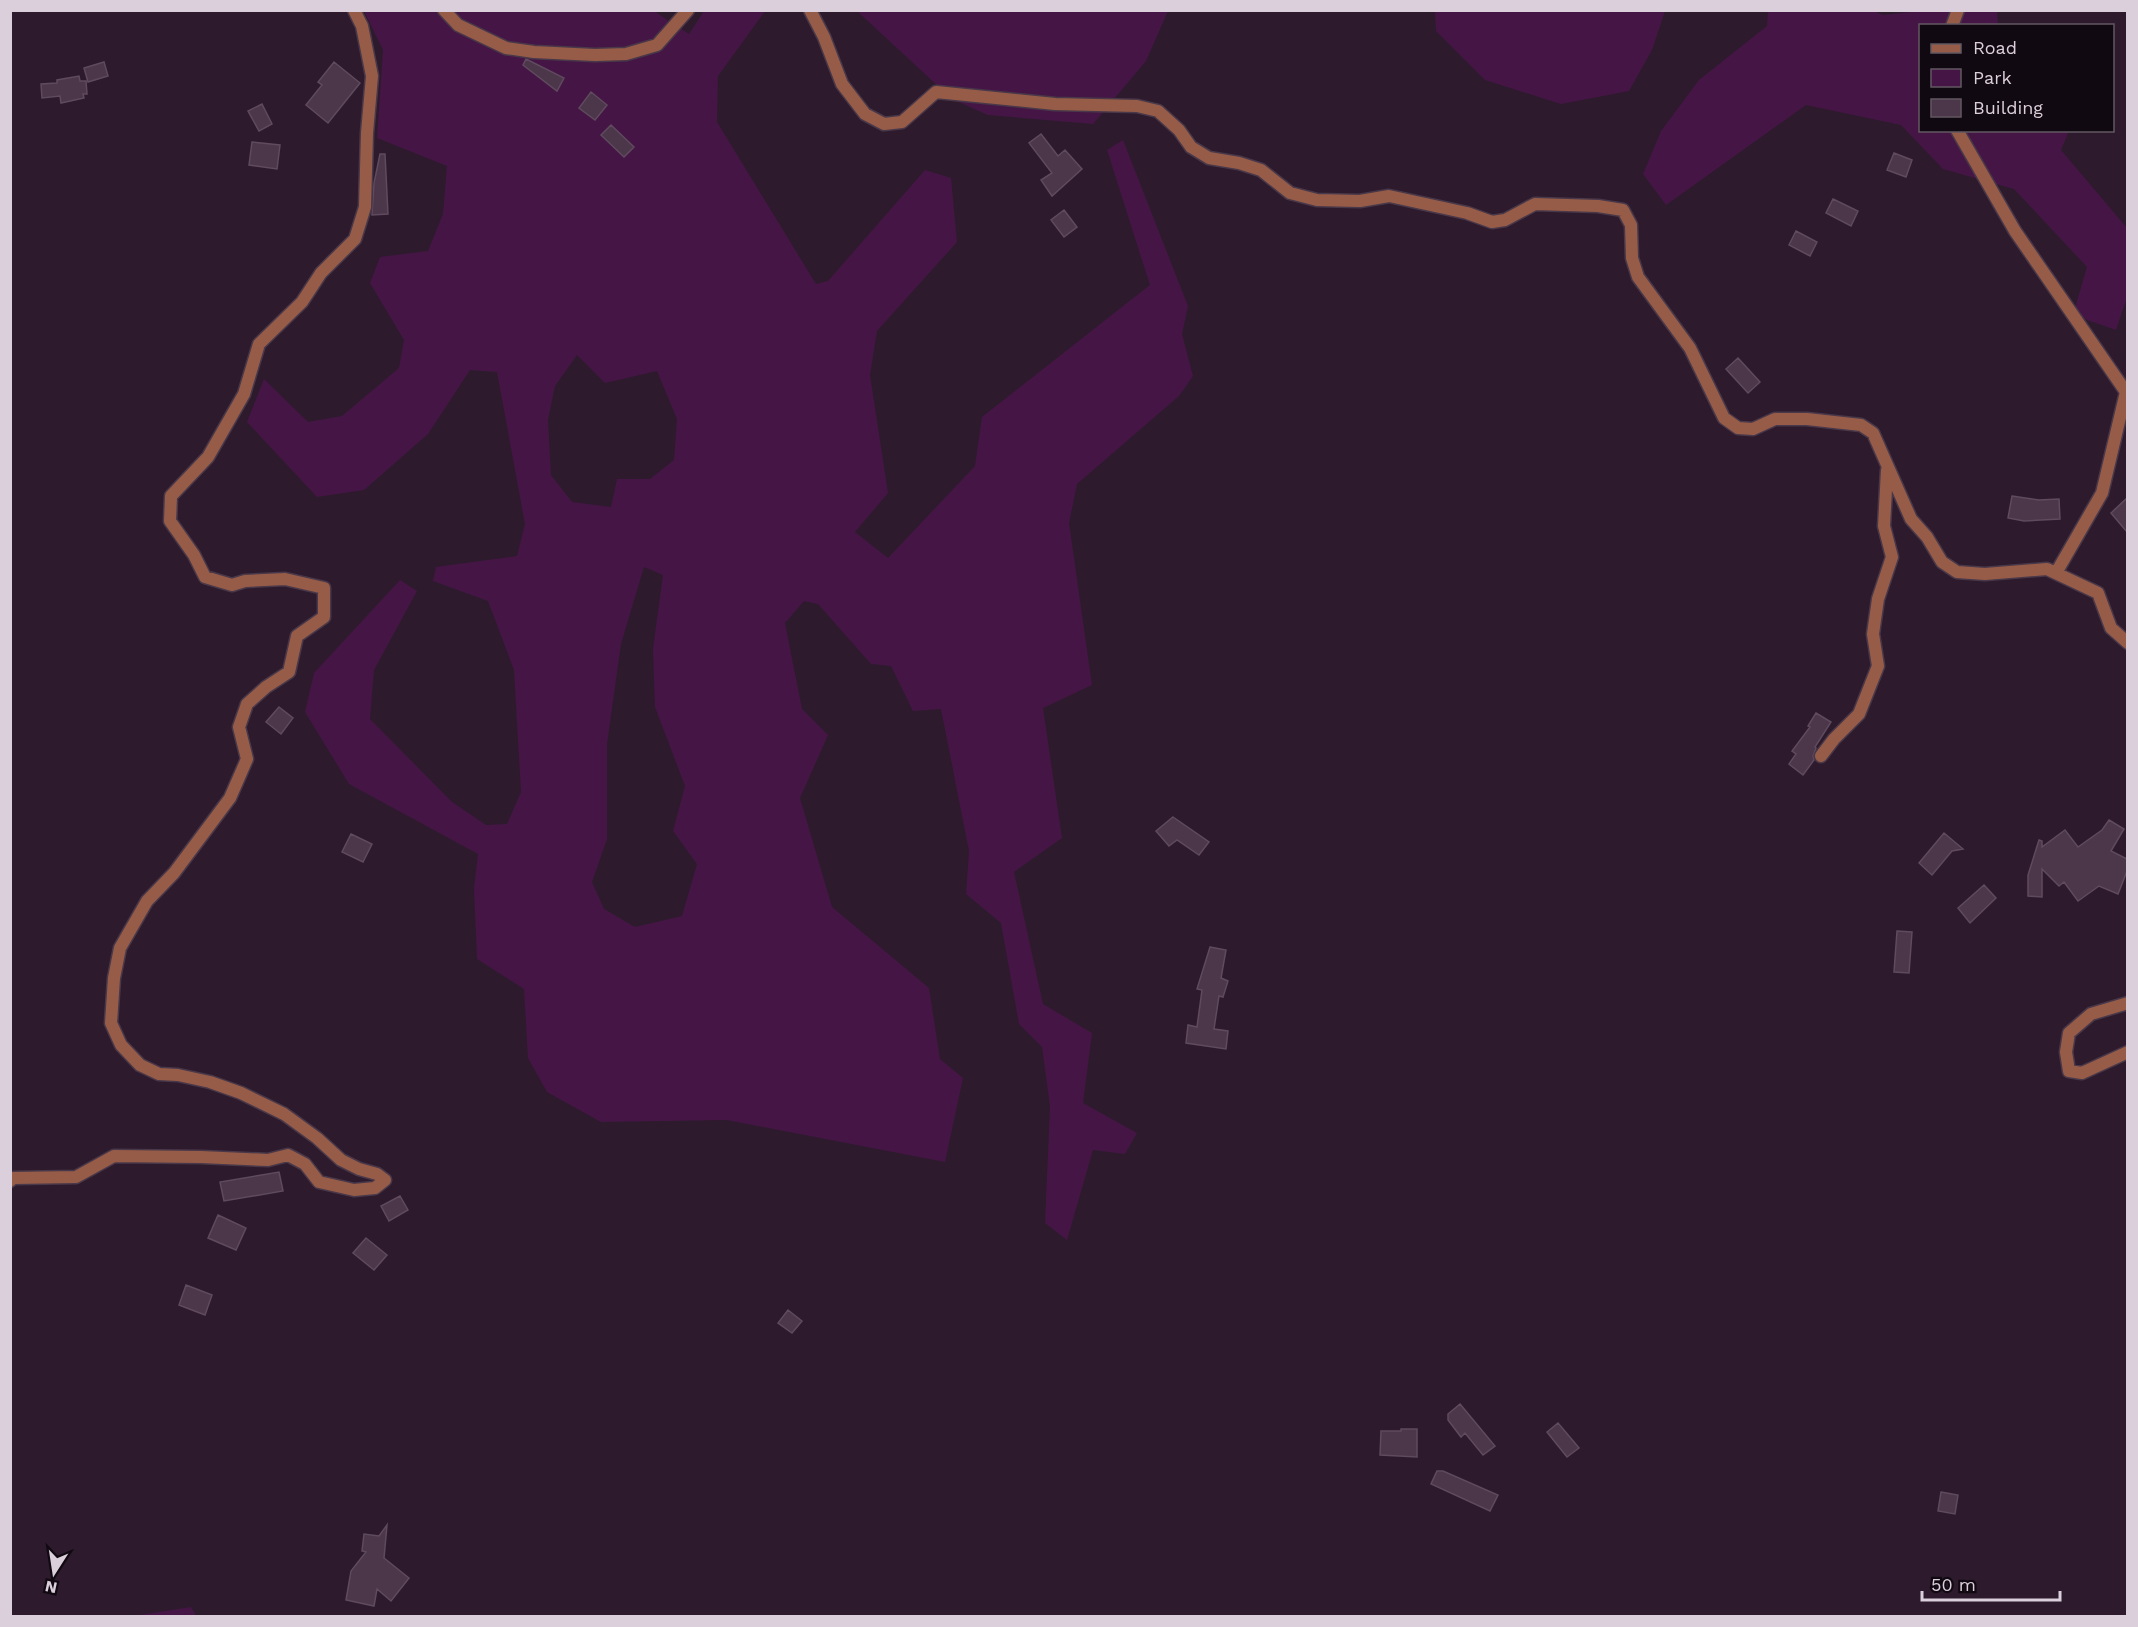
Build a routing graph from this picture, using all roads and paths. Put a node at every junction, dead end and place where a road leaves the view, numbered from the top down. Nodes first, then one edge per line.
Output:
1 (354, 10) edge
2 (444, 10) edge
3 (688, 10) edge
4 (810, 10) edge
5 (1959, 10) edge
6 (1953, 24) edge
7 (1958, 132) edge
8 (1887, 466) junction
9 (2056, 573) junction
10 (2127, 643) edge
11 (1821, 756) dead end
12 (2127, 1003) edge
13 (2127, 1052) edge
14 (10, 1181) edge

1 - 14 street
2 - 3 street
4 - 8 street
5 - 6 street
7 - 9 street
8 - 9 street
8 - 11 street
9 - 10 street
12 - 13 street

